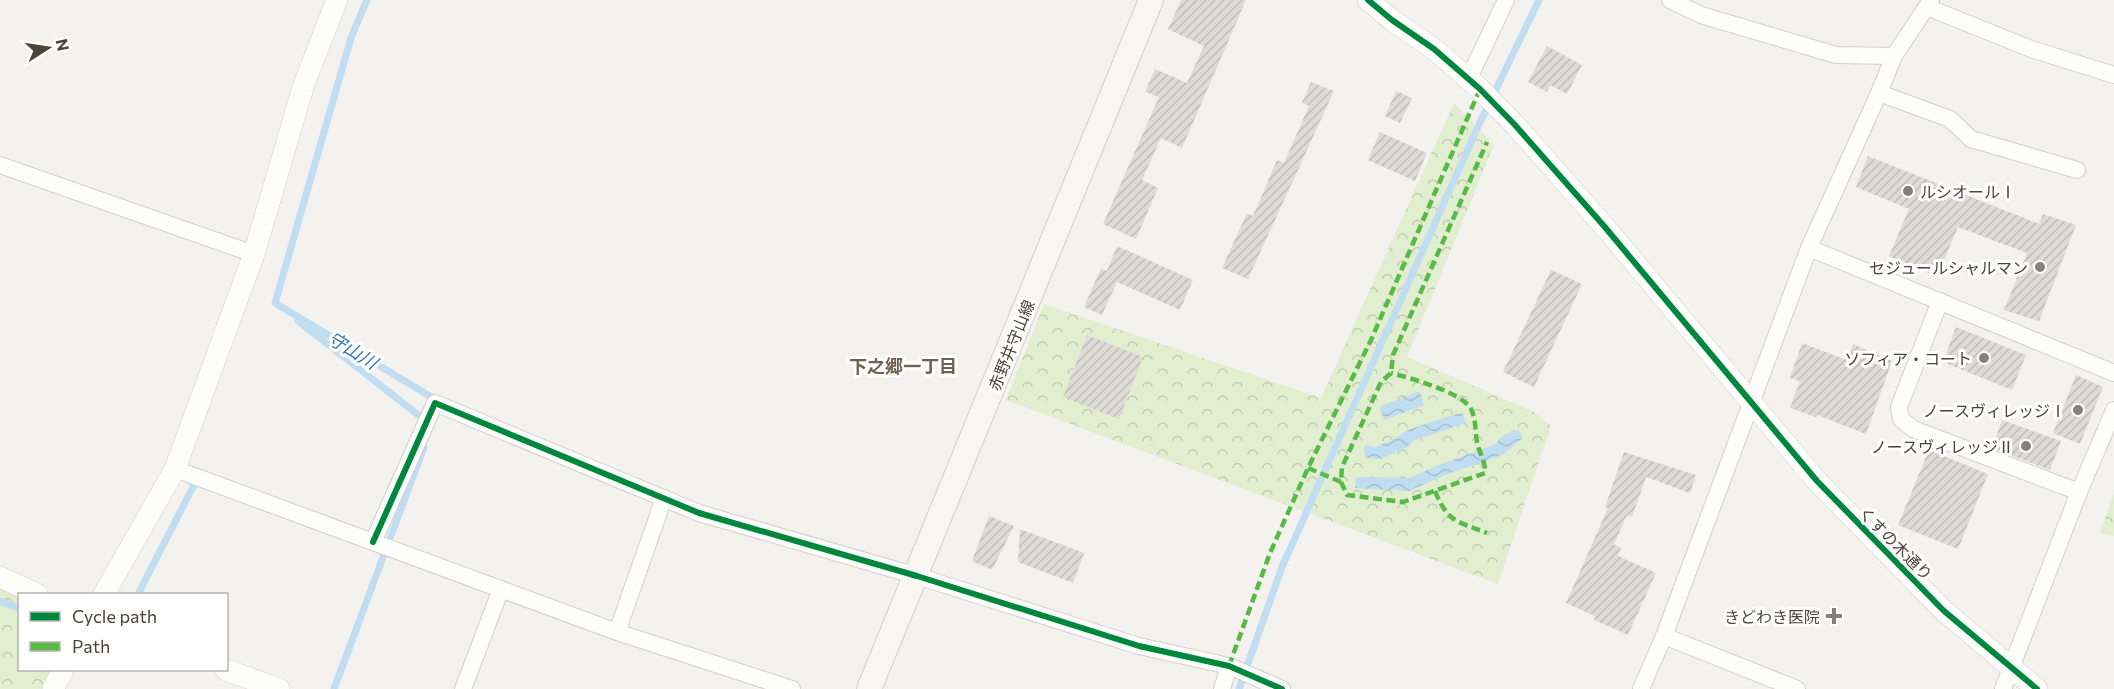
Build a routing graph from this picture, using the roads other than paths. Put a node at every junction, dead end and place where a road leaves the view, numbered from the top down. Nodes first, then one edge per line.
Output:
1 (337, 0) edge
2 (1151, 0) edge
3 (1368, 0) edge
4 (1506, 0) edge
5 (1670, 0) edge
6 (1929, 4) edge
7 (1705, 7) edge
8 (1894, 56) junction
9 (2114, 75) edge
10 (1469, 78) junction
11 (1880, 93) junction
12 (0, 165) edge
13 (2077, 170) dead end
14 (1809, 248) junction
15 (254, 254) junction
16 (1940, 301) junction
17 (2114, 373) edge
18 (1750, 402) junction
19 (2114, 410) edge
20 (175, 469) junction
21 (2079, 492) junction
22 (664, 498) junction
23 (373, 542) junction
24 (917, 576) junction
25 (0, 577) edge
26 (501, 590) junction
27 (35, 593) edge
28 (105, 593) edge
29 (617, 632) junction
30 (1664, 636) junction
31 (1229, 666) junction
32 (2012, 668) junction
33 (228, 670) edge
34 (62, 671) edge
35 (1258, 685) edge
36 (53, 689) edge
37 (279, 689) edge
38 (463, 689) edge
39 (792, 689) edge
40 (869, 689) edge
41 (1222, 689) edge
42 (1282, 689) edge
43 (1641, 689) edge
44 (1797, 689) edge
45 (2003, 689) edge
46 (2037, 689) edge

1 - 15 street
2 - 24 main road, 赤野井守山線
3 - 10 street, くすの木通り
4 - 10 street
5 - 7 street
6 - 8 street
6 - 9 street
7 - 8 street
8 - 11 street
10 - 18 street, くすの木通り
11 - 13 street
11 - 14 street
12 - 15 street
14 - 16 street
14 - 18 street
15 - 20 street
16 - 17 street
16 - 21 street
18 - 30 street
18 - 32 street, くすの木通り
19 - 21 street
20 - 23 street
20 - 28 street
21 - 32 street
22 - 23 street
22 - 24 street
22 - 29 street
23 - 26 street
24 - 31 street
24 - 40 main road, 赤野井守山線
25 - 27 street
26 - 29 street
26 - 38 street
29 - 39 street
30 - 43 street
30 - 44 street
31 - 35 street
31 - 41 street
32 - 45 street
32 - 46 street, くすの木通り
33 - 37 street
34 - 36 street
35 - 42 street

